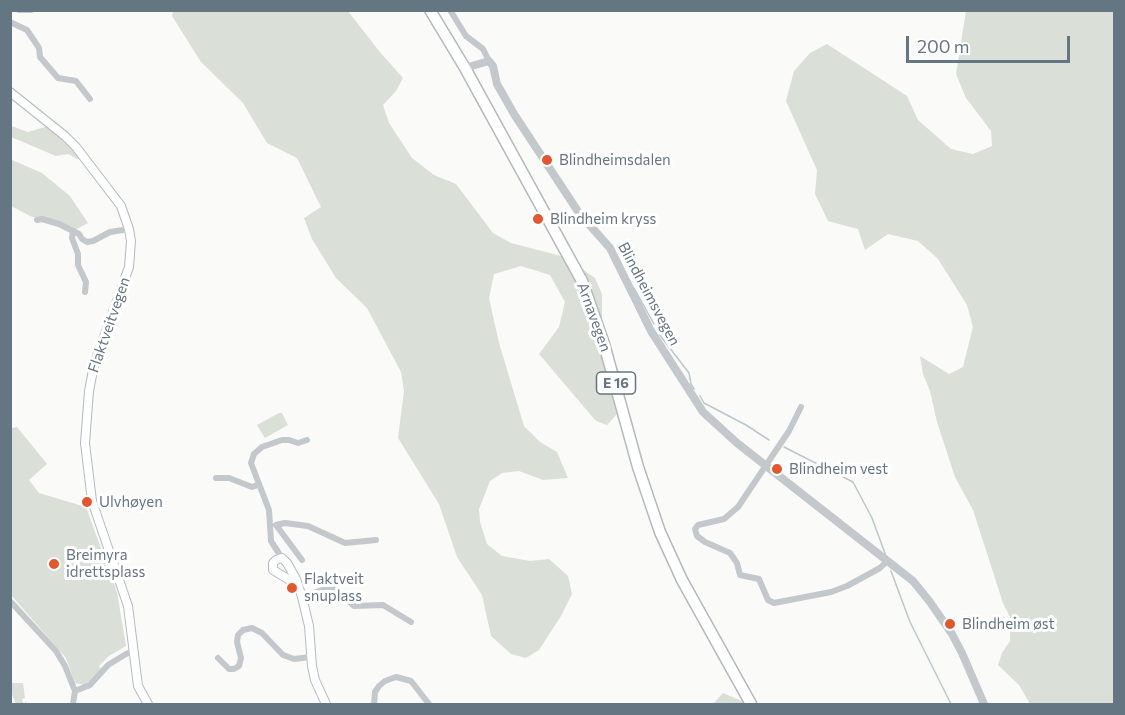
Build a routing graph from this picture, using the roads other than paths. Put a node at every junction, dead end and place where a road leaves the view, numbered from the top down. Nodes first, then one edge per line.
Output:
1 (19, 10) edge
2 (31, 10) edge
3 (430, 10) edge
4 (450, 10) edge
5 (10, 22) edge
6 (489, 61) junction
7 (465, 68) junction
8 (10, 92) edge
9 (90, 99) dead end
10 (37, 220) dead end
11 (129, 229) junction
12 (73, 231) junction
13 (85, 292) dead end
14 (801, 407) dead end
15 (307, 440) dead end
16 (766, 466) junction
17 (216, 478) dead end
18 (258, 485) junction
19 (273, 525) junction
20 (376, 540) dead end
21 (282, 558) junction
22 (302, 560) dead end
23 (887, 561) junction
24 (298, 585) junction
25 (303, 597) junction
26 (10, 601) edge
27 (411, 622) dead end
28 (133, 651) junction
29 (311, 657) junction
30 (218, 658) dead end
31 (75, 691) junction
32 (73, 705) edge
33 (148, 705) edge
34 (326, 705) edge
35 (374, 705) edge
36 (429, 705) edge
37 (752, 705) edge
38 (984, 705) edge

1 - 2 street
3 - 7 highway, Arnavegen / E 16
4 - 6 street, Blindheimsvegen
5 - 9 street
6 - 7 street
6 - 16 street, Blindheimsvegen
7 - 37 highway, Arnavegen / E 16
8 - 11 main road, Flaktveitvegen
10 - 12 street
11 - 12 street
11 - 28 main road, Flaktveitvegen
12 - 13 street
14 - 16 street
15 - 18 street
16 - 23 street, Blindheimsvegen
16 - 23 street
17 - 18 street
18 - 19 street
19 - 20 street
19 - 21 street
19 - 22 street
21 - 24 main road
21 - 24 main road
23 - 38 street, Blindheimsvegen
24 - 25 main road
25 - 27 street
25 - 29 main road
26 - 31 street
28 - 31 street
28 - 33 main road, Flaktveitvegen
29 - 30 street
29 - 34 main road
31 - 32 street
35 - 36 street

